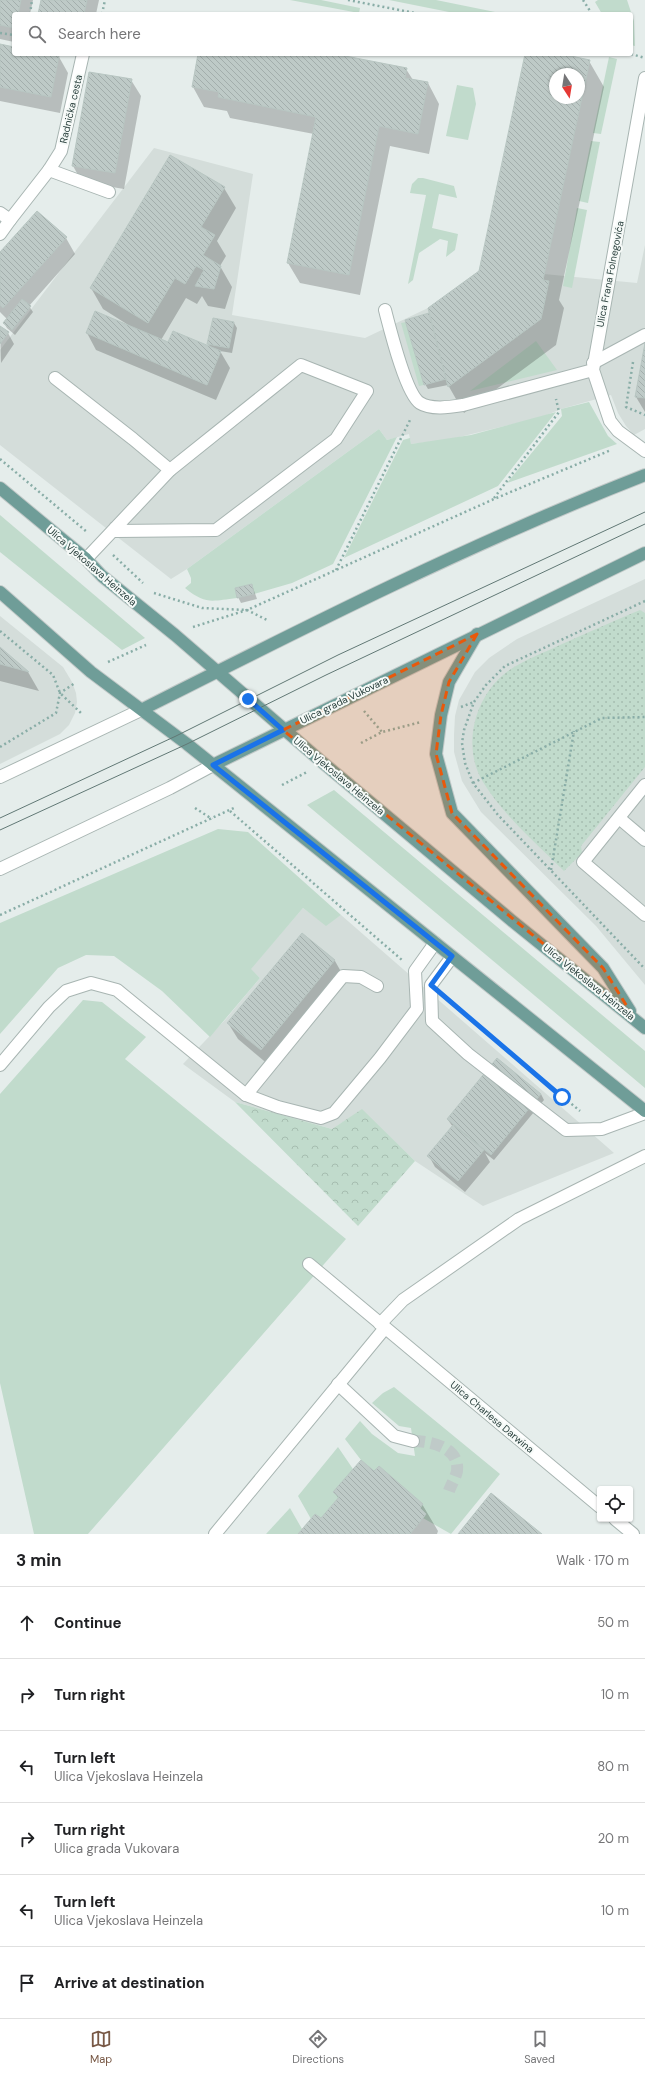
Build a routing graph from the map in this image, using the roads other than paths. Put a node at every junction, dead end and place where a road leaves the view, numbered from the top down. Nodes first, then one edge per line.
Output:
1 (83, 56) edge
2 (645, 78) edge
3 (642, 124) edge
4 (50, 170) junction
5 (109, 192) dead end
6 (0, 213) edge
7 (10, 220) junction
8 (0, 234) edge
9 (385, 310) dead end
10 (641, 337) edge
11 (593, 367) junction
12 (55, 378) dead end
13 (645, 452) edge
14 (170, 470) junction
15 (645, 475) edge
16 (0, 488) edge
17 (115, 528) junction
18 (645, 553) edge
19 (86, 559) junction
20 (0, 592) edge
21 (477, 634) junction
22 (216, 672) junction
23 (143, 709) junction
24 (283, 730) junction
25 (213, 765) junction
26 (0, 777) edge
27 (645, 785) edge
28 (619, 818) junction
29 (645, 840) edge
30 (0, 869) edge
31 (645, 915) edge
32 (435, 943) junction
33 (452, 956) junction
34 (378, 986) dead end
35 (635, 1019) junction
36 (645, 1028) edge
37 (0, 1064) edge
38 (246, 1095) junction
39 (645, 1112) edge
40 (645, 1156) edge
41 (309, 1264) dead end
42 (382, 1326) junction
43 (338, 1384) junction
44 (413, 1441) tunnel mouth
45 (597, 1505) edge
46 (619, 1522) edge
47 (215, 1534) edge
48 (633, 1534) edge

1 - 4 street, Radnička cesta
2 - 3 street, Ulica Frana Folnegovića
3 - 11 street, Ulica Frana Folnegovića
4 - 5 street
4 - 7 street, Radnička cesta
6 - 7 street
7 - 8 street
9 - 11 street
10 - 11 street
11 - 13 street, Ulica Frana Folnegovića
12 - 14 street
14 - 17 street
14 - 17 street
15 - 22 main road
16 - 19 main road, Ulica Vjekoslava Heinzela
17 - 19 street
18 - 21 main road, Ulica grada Vukovara
19 - 22 main road, Ulica Vjekoslava Heinzela
20 - 23 main road
21 - 24 main road, Ulica grada Vukovara
21 - 35 main road
22 - 23 main road
22 - 24 main road, Ulica Vjekoslava Heinzela
23 - 25 main road
23 - 26 street
24 - 25 main road, Ulica grada Vukovara
24 - 35 main road, Ulica Vjekoslava Heinzela
25 - 30 street, Ulica grada Vukovara
25 - 32 main road
27 - 28 street
28 - 29 street
28 - 31 street
32 - 33 main road
32 - 38 street
33 - 39 main road
33 - 39 street
34 - 38 street
35 - 36 main road, Ulica Vjekoslava Heinzela
37 - 38 street
40 - 42 street
41 - 42 street, Ulica Charlesa Darwina
42 - 43 street
42 - 45 street, Ulica Charlesa Darwina
43 - 44 street
43 - 47 street
46 - 48 street

